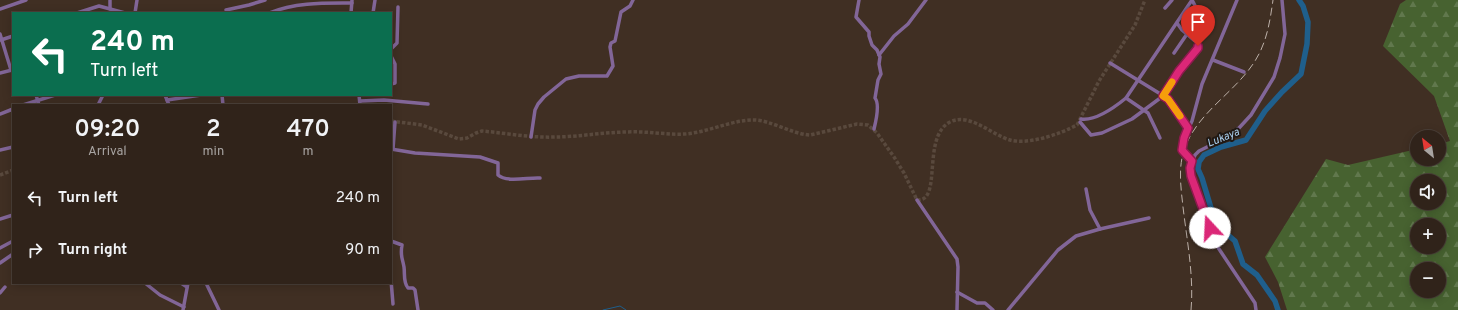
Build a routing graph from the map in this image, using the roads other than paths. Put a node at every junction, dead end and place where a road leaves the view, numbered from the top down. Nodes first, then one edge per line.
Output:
1 (26, 0) edge
2 (110, 0) edge
3 (137, 0) edge
4 (265, 0) edge
5 (375, 0) edge
6 (633, 0) edge
7 (859, 0) edge
8 (926, 0) edge
9 (1172, 0) edge
10 (1237, 0) edge
11 (1282, 0) edge
12 (352, 2) edge
13 (398, 7) dead end
14 (1165, 8) dead end
15 (0, 9) edge
16 (110, 9) junction
17 (226, 10) dead end
18 (79, 12) edge
19 (121, 12) edge
20 (135, 12) edge
21 (272, 12) edge
22 (351, 12) edge
23 (373, 12) edge
24 (1177, 23) junction
25 (0, 34) edge
26 (1187, 34) junction
27 (12, 36) edge
28 (1, 40) edge
29 (392, 48) edge
30 (1174, 53) dead end
31 (879, 55) junction
32 (392, 58) edge
33 (1213, 60) junction
34 (1110, 63) dead end
35 (12, 70) edge
36 (1244, 72) dead end
37 (0, 73) edge
38 (1138, 81) junction
39 (392, 84) edge
40 (53, 96) edge
41 (165, 96) edge
42 (194, 96) edge
43 (1163, 96) junction
44 (1126, 98) junction
45 (167, 100) junction
46 (38, 103) edge
47 (360, 103) edge
48 (169, 104) edge
49 (428, 104) dead end
50 (12, 109) edge
51 (1145, 110) junction
52 (0, 114) edge
53 (395, 122) dead end
54 (1188, 128) junction
55 (874, 129) dead end
56 (531, 137) dead end
57 (1160, 138) dead end
58 (12, 147) edge
59 (392, 149) edge
60 (0, 150) edge
61 (1192, 161) junction
62 (540, 178) dead end
63 (1086, 189) dead end
64 (917, 200) dead end
65 (12, 215) edge
66 (1149, 218) dead end
67 (0, 219) edge
68 (1100, 229) junction
69 (392, 241) edge
70 (12, 242) edge
71 (0, 248) edge
72 (12, 255) edge
73 (0, 263) edge
74 (146, 284) edge
75 (206, 284) edge
76 (392, 284) edge
77 (187, 285) edge
78 (5, 288) dead end
79 (957, 292) junction
80 (0, 293) edge
81 (394, 304) dead end
82 (183, 309) edge
83 (219, 310) edge
84 (418, 310) edge
85 (957, 310) edge
86 (993, 310) edge
87 (1008, 310) edge
88 (1256, 310) edge

1 - 15 street
2 - 16 street
3 - 20 street
4 - 17 street
5 - 23 street
6 - 56 street
7 - 31 street
8 - 31 street
9 - 14 street
10 - 33 street
11 - 61 street
12 - 21 street
12 - 22 street
13 - 29 street
16 - 18 street
16 - 19 street
24 - 26 street
24 - 26 street
24 - 38 street
25 - 28 street
26 - 30 street
26 - 43 street
27 - 28 street
28 - 35 street
31 - 55 street
32 - 39 street
33 - 36 street
33 - 54 street
34 - 38 street
35 - 37 street
38 - 43 street
38 - 44 street
40 - 46 street
41 - 45 street
42 - 45 street
43 - 51 street
43 - 54 street
44 - 51 street
44 - 51 street
45 - 48 street
47 - 49 street
50 - 52 street
51 - 57 street
53 - 59 street
54 - 61 street
58 - 60 street
59 - 62 street
61 - 88 street
63 - 68 street
64 - 79 street
65 - 67 street
66 - 68 street
68 - 87 street
69 - 84 street
70 - 71 street
72 - 73 street
74 - 82 street
75 - 83 street
76 - 81 street
77 - 82 street
78 - 80 street
79 - 85 street
79 - 86 street

